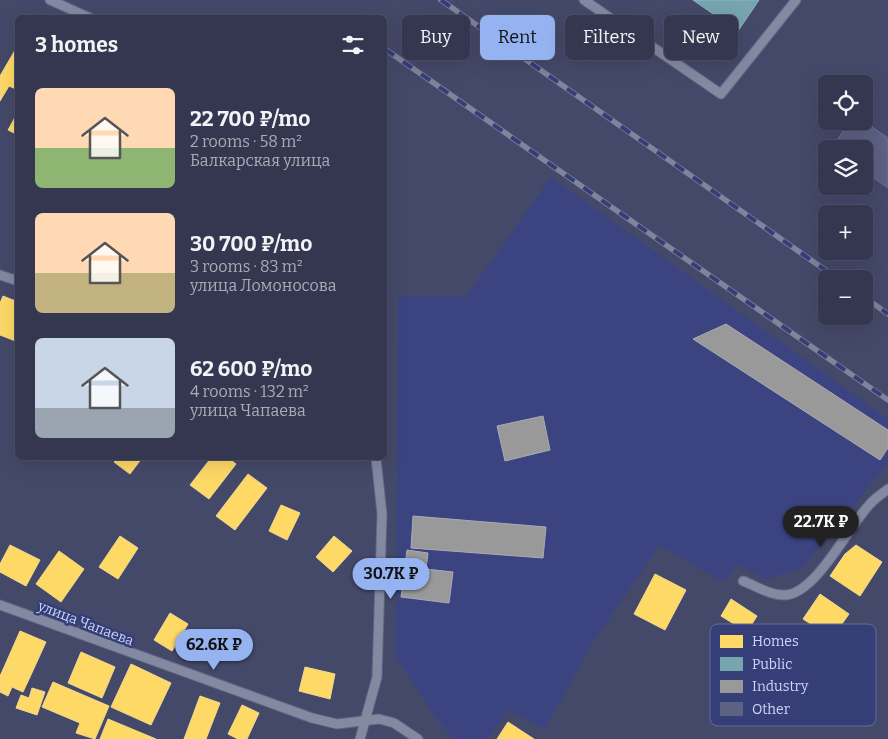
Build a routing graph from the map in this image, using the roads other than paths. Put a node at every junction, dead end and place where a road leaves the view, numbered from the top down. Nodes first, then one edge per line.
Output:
1 (50, 0) edge
2 (584, 0) edge
3 (796, 0) edge
4 (83, 15) edge
5 (0, 275) edge
6 (15, 280) edge
7 (376, 460) edge
8 (888, 489) edge
9 (742, 580) dead end
10 (0, 605) edge
11 (366, 720) junction
12 (360, 739) edge
13 (418, 739) edge

1 - 4 street
2 - 3 street
5 - 6 street
7 - 11 street
8 - 9 street
10 - 11 street, улица Чапаева
11 - 12 street
11 - 13 street, улица Чапаева

